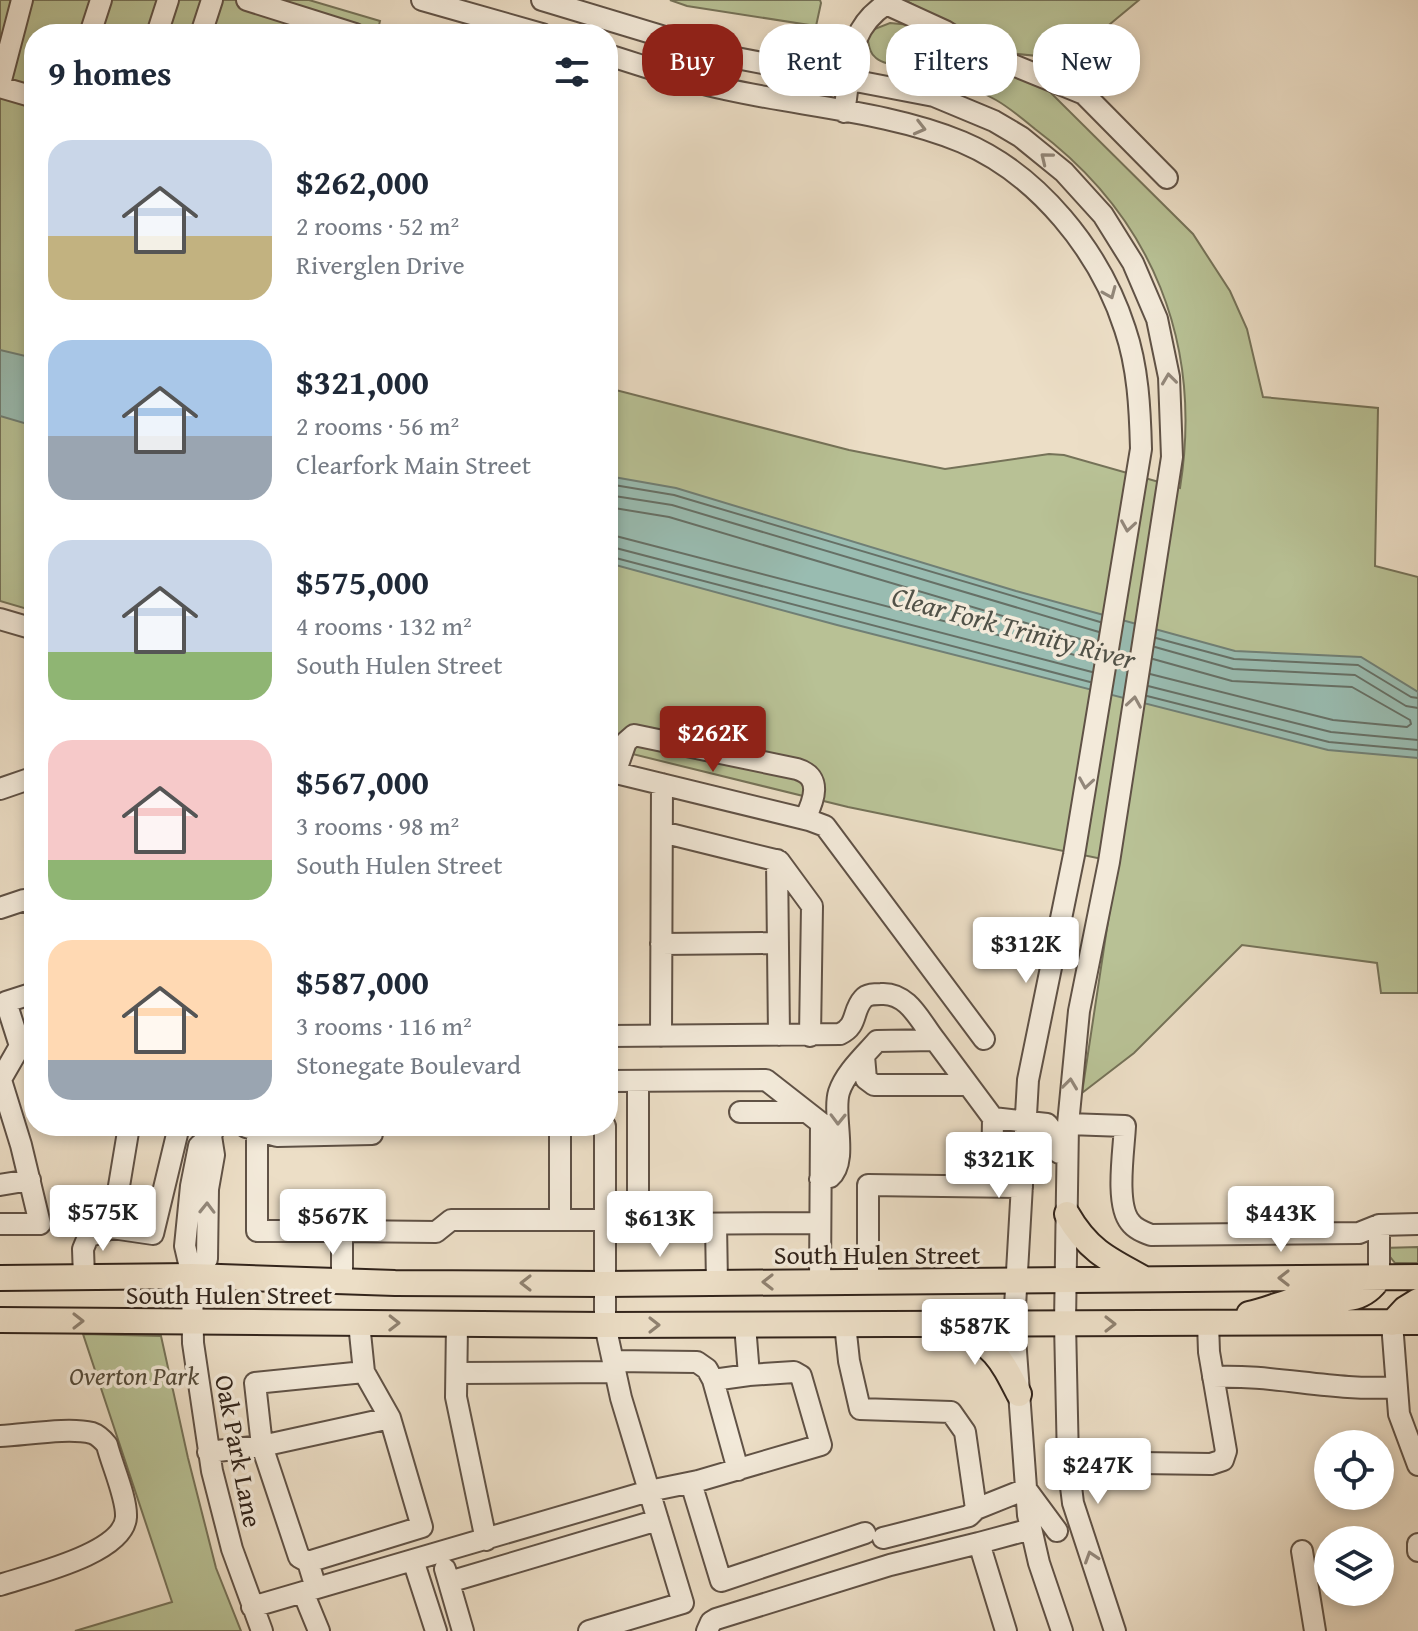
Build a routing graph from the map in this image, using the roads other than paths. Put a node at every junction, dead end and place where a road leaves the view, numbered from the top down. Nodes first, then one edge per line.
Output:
1 (22, 0) edge
2 (101, 0) edge
3 (168, 0) edge
4 (212, 0) edge
5 (247, 0) edge
6 (422, 0) edge
7 (542, 0) edge
8 (93, 24) edge
9 (160, 24) edge
10 (204, 24) edge
11 (323, 24) edge
12 (507, 24) edge
13 (862, 24) edge
14 (618, 58) edge
15 (759, 61) edge
16 (870, 84) edge
17 (0, 85) edge
18 (24, 93) edge
19 (847, 96) edge
20 (844, 112) junction
21 (1167, 178) dead end
22 (0, 619) edge
23 (24, 626) edge
24 (618, 759) edge
25 (618, 773) edge
26 (24, 781) edge
27 (662, 784) junction
28 (0, 789) edge
29 (807, 819) junction
30 (662, 832) junction
31 (777, 860) junction
32 (24, 900) edge
33 (0, 908) edge
34 (778, 943) junction
35 (661, 944) junction
36 (24, 996) edge
37 (779, 1035) junction
38 (618, 1036) edge
39 (661, 1036) junction
40 (810, 1036) junction
41 (24, 1038) edge
42 (984, 1039) dead end
43 (935, 1040) junction
44 (24, 1048) edge
45 (864, 1056) junction
46 (0, 1078) edge
47 (618, 1081) edge
48 (638, 1081) junction
49 (968, 1085) junction
50 (740, 1112) dead end
51 (805, 1112) junction
52 (993, 1118) junction
53 (1027, 1122) junction
54 (1068, 1124) junction
55 (127, 1136) edge
56 (177, 1136) edge
57 (213, 1136) edge
58 (252, 1136) edge
59 (560, 1136) edge
60 (605, 1136) edge
61 (820, 1179) junction
62 (30, 1180) junction
63 (0, 1185) edge
64 (992, 1186) junction
65 (1022, 1187) junction
66 (605, 1189) junction
67 (638, 1191) junction
68 (1067, 1203) junction
69 (560, 1220) junction
70 (605, 1220) junction
71 (820, 1223) junction
72 (0, 1224) edge
73 (716, 1224) junction
74 (1418, 1224) edge
75 (1379, 1225) junction
76 (112, 1228) junction
77 (342, 1231) junction
78 (192, 1276) junction
79 (84, 1277) junction
80 (1418, 1277) edge
81 (0, 1278) edge
82 (1143, 1278) junction
83 (1379, 1278) junction
84 (1065, 1280) junction
85 (342, 1281) junction
86 (868, 1281) junction
87 (1015, 1281) junction
88 (820, 1282) junction
89 (717, 1283) junction
90 (604, 1284) junction
91 (1418, 1301) edge
92 (0, 1320) edge
93 (191, 1321) junction
94 (1418, 1322) edge
95 (359, 1323) junction
96 (1065, 1323) junction
97 (1208, 1323) junction
98 (1392, 1323) junction
99 (457, 1324) junction
100 (845, 1324) junction
101 (945, 1324) junction
102 (1014, 1324) junction
103 (605, 1325) junction
104 (745, 1325) junction
105 (614, 1366) junction
106 (364, 1372) junction
107 (457, 1373) junction
108 (749, 1375) junction
109 (1213, 1377) junction
110 (713, 1380) junction
111 (1396, 1387) junction
112 (1019, 1394) junction
113 (390, 1418) junction
114 (0, 1436) edge
115 (262, 1446) junction
116 (208, 1452) junction
117 (1068, 1462) junction
118 (1418, 1465) edge
119 (738, 1470) junction
120 (691, 1483) junction
121 (1026, 1489) junction
122 (649, 1491) junction
123 (976, 1509) junction
124 (658, 1520) junction
125 (1031, 1529) junction
126 (1057, 1531) dead end
127 (486, 1540) junction
128 (979, 1543) junction
129 (1418, 1544) edge
130 (1302, 1551) dead end
131 (1418, 1551) edge
132 (441, 1553) junction
133 (413, 1560) junction
134 (308, 1562) junction
135 (449, 1582) junction
136 (0, 1585) edge
137 (310, 1590) junction
138 (252, 1607) junction
139 (262, 1631) edge
140 (319, 1631) edge
141 (436, 1631) edge
142 (463, 1631) edge
143 (589, 1631) edge
144 (707, 1631) edge
145 (1006, 1631) edge
146 (1062, 1631) edge
147 (1115, 1631) edge
148 (1315, 1631) edge

1 - 17 street
2 - 8 street
3 - 9 street
4 - 10 street
5 - 11 street
6 - 12 street
7 - 15 street
13 - 21 street
14 - 20 street
54 -> 16 street
17 - 18 street
19 - 20 street
20 -> 53 street
22 - 23 street
24 - 29 street
25 - 27 street
26 - 28 street
27 - 29 street
27 - 30 street
29 - 42 street
30 - 31 street
30 - 35 street
31 - 34 street
31 - 40 street
32 - 33 street
34 - 35 street
34 - 37 street
35 - 39 street
36 - 41 street
37 - 39 street
37 - 40 street
38 - 39 street
40 - 43 street
43 - 45 street
43 - 49 street
44 - 46 street
45 - 49 street
45 -> 61 street
46 - 62 street
47 - 48 street
48 - 51 street
48 - 67 street
49 - 52 street
50 - 51 street
51 - 61 street
52 - 53 street
52 - 64 street
53 - 65 street
53 - 68 street
54 - 68 street
54 - 75 street
55 - 76 street
56 - 76 street
57 - 78 street, Oak Park Lane
58 - 77 street
59 - 69 street
60 - 66 street
61 - 71 street
62 - 63 street
62 - 72 street
64 - 65 street
64 - 86 street
65 - 87 street
66 - 67 street
66 - 70 street
67 - 73 street
68 - 82 main road
68 - 84 street
69 - 70 street
69 - 77 street
70 - 90 street
71 - 73 street
71 - 88 street
73 - 89 street
74 - 75 street
75 - 83 street
76 - 79 street
77 - 85 street
78 - 79 main road, South Hulen Street
78 - 85 main road, South Hulen Street
78 - 93 street, Oak Park Lane
79 - 81 main road, South Hulen Street
80 - 83 main road, South Hulen Street
83 -> 82 main road, South Hulen Street
82 - 84 main road, South Hulen Street
83 - 97 main road
84 - 87 main road, South Hulen Street
84 - 96 street
90 -> 85 main road, South Hulen Street
86 - 87 main road, South Hulen Street
86 - 88 main road, South Hulen Street
87 - 102 street
88 -> 89 main road, South Hulen Street
89 - 90 main road, South Hulen Street
90 - 103 street
91 - 98 main road
92 -> 93 main road, South Hulen Street
93 - 95 main road, South Hulen Street
93 - 116 street, Oak Park Lane
94 - 98 main road, South Hulen Street
95 -> 99 main road, South Hulen Street
95 - 106 street
96 -> 97 main road, South Hulen Street
96 - 102 main road, South Hulen Street
96 - 117 street
97 - 98 main road, South Hulen Street
97 - 109 street
98 - 111 street
99 - 103 main road, South Hulen Street
99 - 107 street
100 - 101 main road, South Hulen Street
100 - 104 main road, South Hulen Street
100 - 123 street
101 - 102 main road, South Hulen Street
101 - 112 main road
102 - 112 street
103 -> 104 main road, South Hulen Street
103 - 105 street
104 - 108 street
105 - 107 street
105 - 110 street
105 - 122 street
106 - 113 street
106 - 115 street
107 - 127 street
108 - 110 street
108 - 119 street
109 - 111 street
109 - 117 street
110 - 119 street
111 - 118 street
112 - 121 street
113 - 115 street
113 - 134 street
114 - 136 street
115 - 116 street
115 - 134 street
116 - 138 street, Oak Park Lane
147 -> 117 street
119 - 120 street
120 - 122 street
120 - 123 street
121 - 123 street
121 - 125 street
121 - 126 street
122 - 124 street
122 - 127 street
124 - 135 street
124 - 143 street
125 - 128 street
125 - 146 street
127 - 132 street
128 - 144 street
128 - 145 street
129 - 131 street
130 - 148 street
132 - 133 street
132 - 135 street
133 - 137 street
133 - 141 street
134 - 137 street
135 - 142 street
137 - 138 street
137 - 140 street
138 - 139 street, Oak Park Lane

